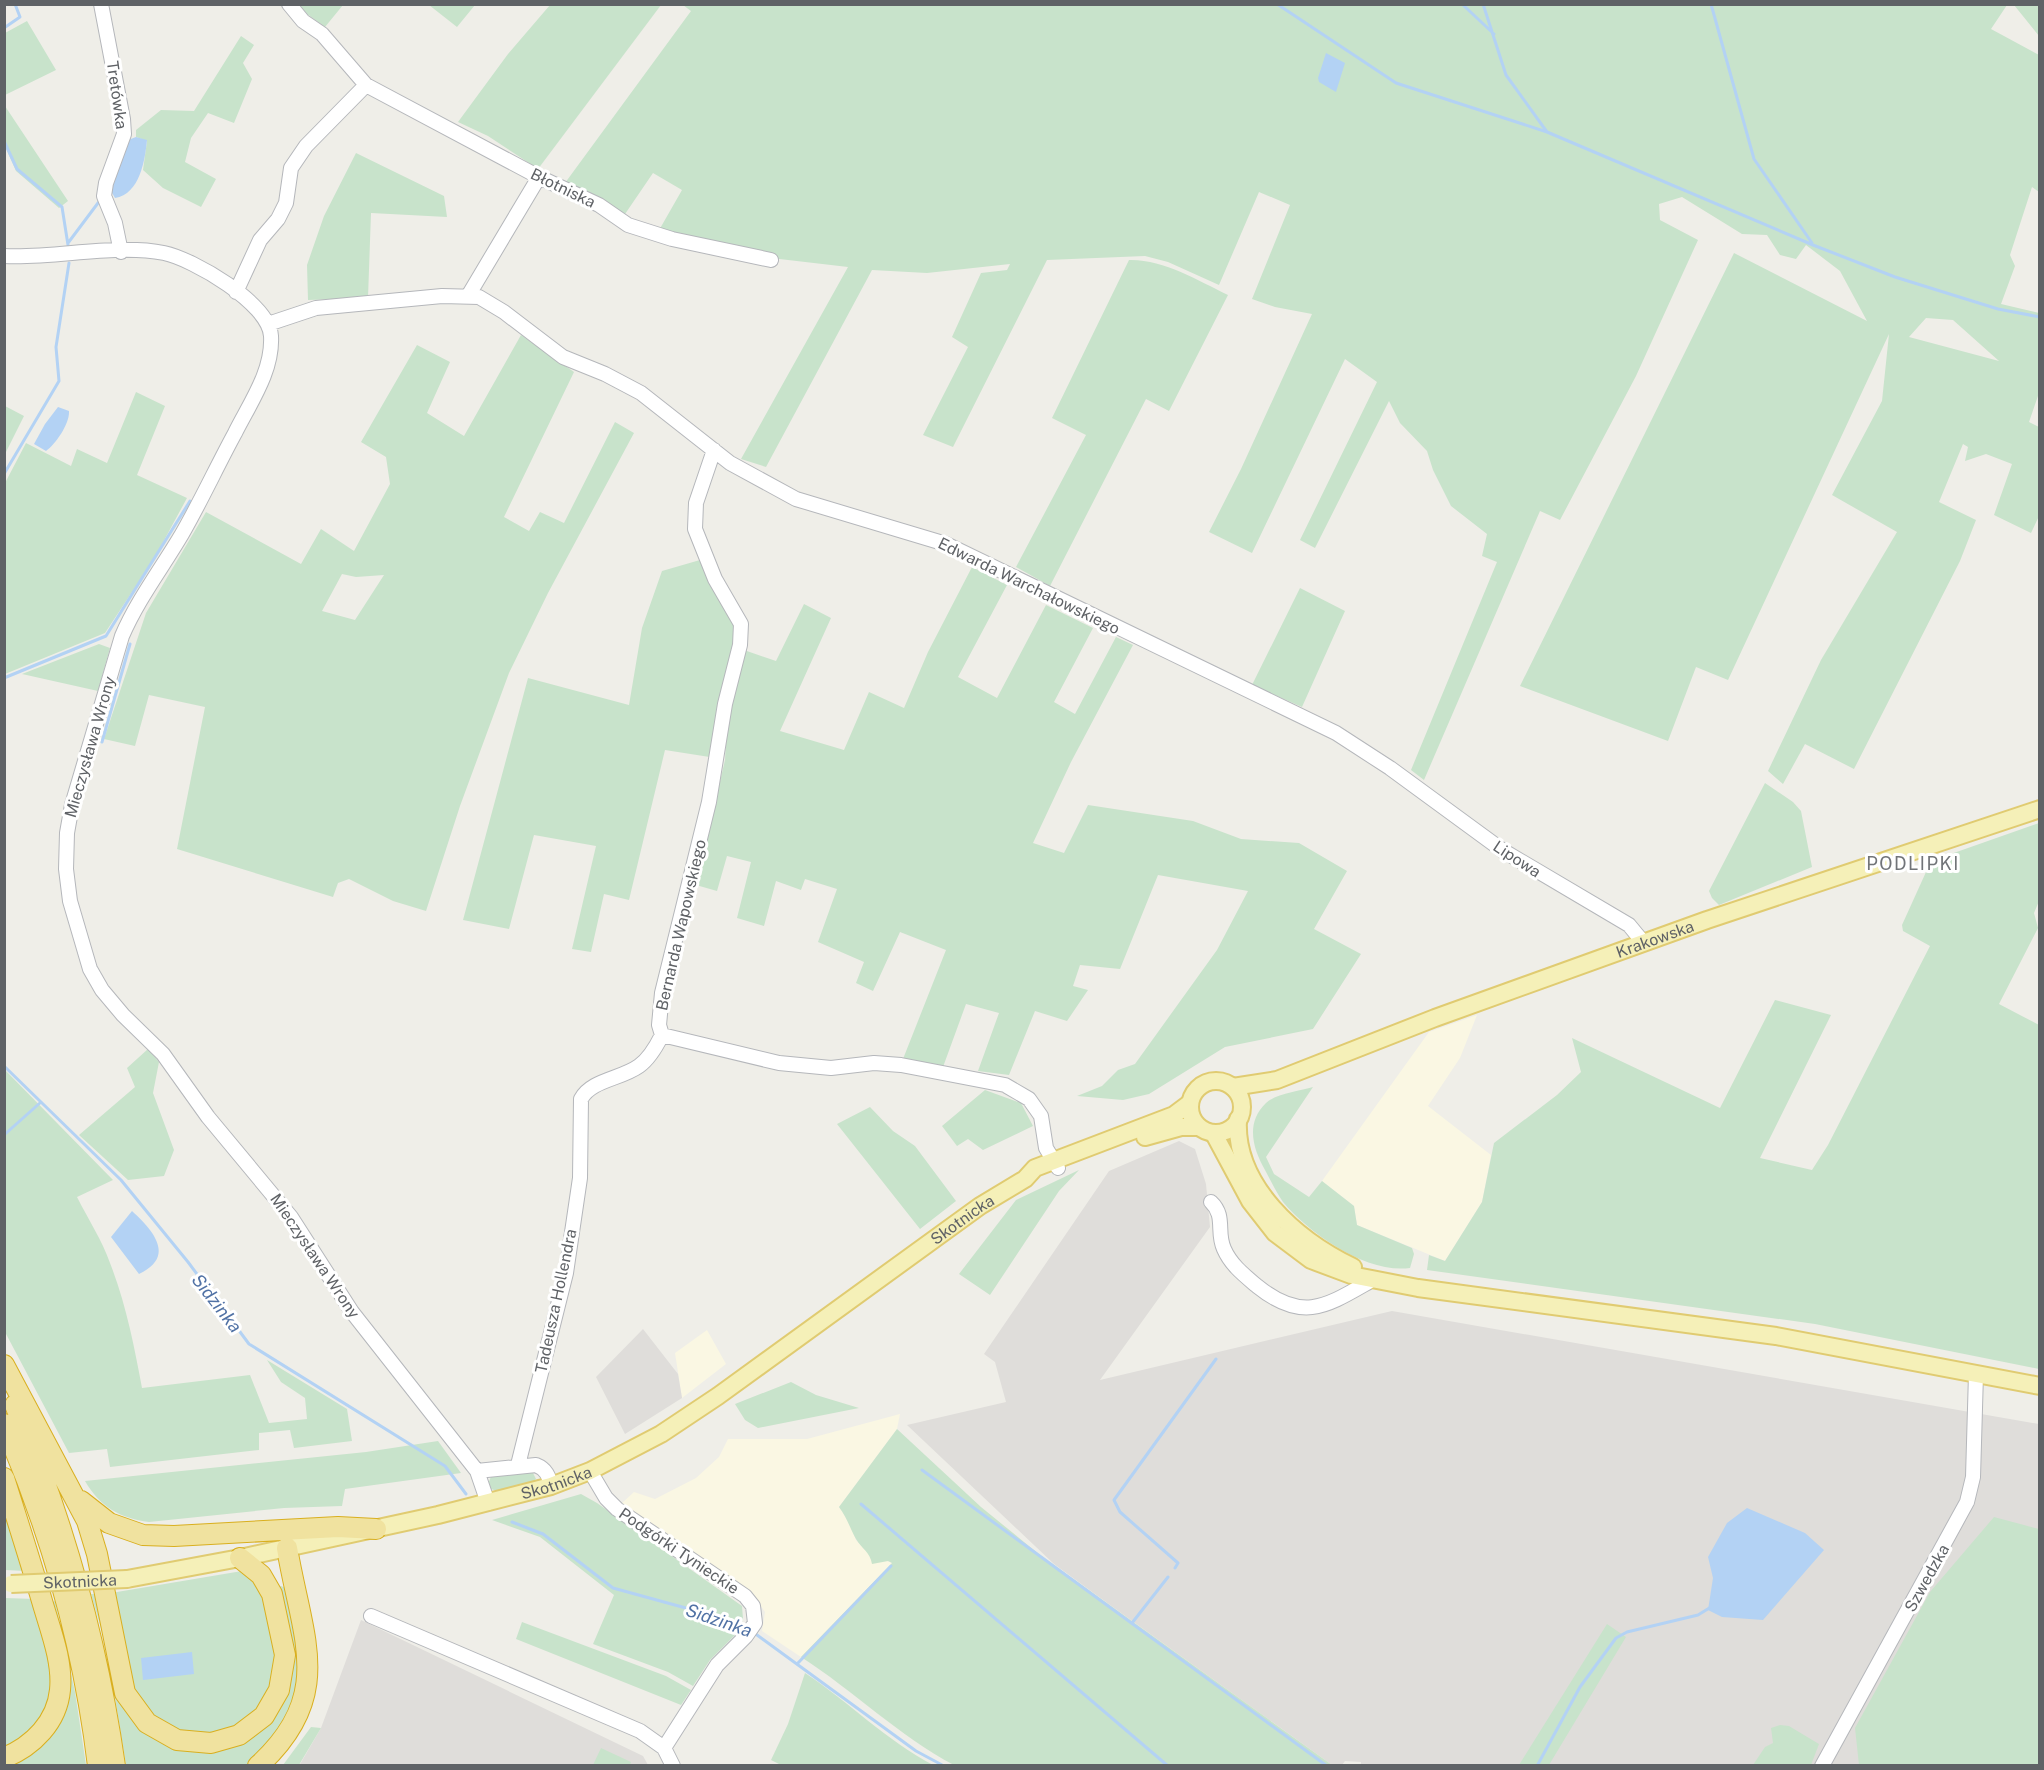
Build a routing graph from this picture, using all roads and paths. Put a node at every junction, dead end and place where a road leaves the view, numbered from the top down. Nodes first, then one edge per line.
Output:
1 (101, 4) edge
2 (289, 4) edge
3 (366, 85) junction
4 (539, 177) junction
5 (121, 252) junction
6 (4, 256) edge
7 (771, 260) dead end
8 (236, 292) junction
9 (468, 296) junction
10 (268, 324) junction
11 (714, 450) junction
12 (1394, 770) joint
13 (2040, 809) edge
14 (1643, 942) junction
15 (662, 1035) junction
16 (1277, 1080) junction
17 (1233, 1087) junction
18 (1190, 1103) junction
19 (1239, 1114) junction
20 (1197, 1127) junction
21 (1214, 1134) junction
22 (1114, 1142) junction
23 (1055, 1164) junction
24 (1211, 1202) dead end
25 (1342, 1272) junction
26 (1377, 1280) junction
27 (1342, 1298) junction
28 (4, 1365) edge
29 (1976, 1374) junction
30 (4, 1382) edge
31 (2040, 1386) edge
32 (4, 1424) edge
33 (518, 1465) junction
34 (477, 1471) junction
35 (590, 1472) junction
36 (4, 1478) edge
37 (551, 1486) junction
38 (73, 1492) junction
39 (488, 1503) junction
40 (376, 1529) junction
41 (287, 1548) junction
42 (240, 1558) junction
43 (8, 1584) edge
44 (371, 1616) dead end
45 (664, 1748) junction
46 (4, 1758) edge
47 (98, 1766) edge
48 (115, 1766) edge
49 (258, 1766) edge
50 (673, 1766) edge
51 (1822, 1766) edge

1 - 5 street, Tretówka
2 - 3 street, Błotniska
3 - 4 street, Błotniska
3 - 8 street
4 - 7 street, Błotniska
4 - 9 street
5 - 6 street
5 - 8 street
8 - 10 street
9 - 10 street, Edwarda Warchałowskiego
9 - 11 street, Edwarda Warchałowskiego
10 - 34 street, Mieczysława Wrony
11 - 12 street, Edwarda Warchałowskiego
11 - 15 street, Bernarda Wapowskiego
12 - 14 street, Lipowa
13 - 14 main road, Krakowska
14 - 16 main road, Krakowska
15 - 23 street, Bernarda Wapowskiego
15 - 33 street, Tadeusza Hollendra
16 - 17 main road, Krakowska
16 - 19 main road, Krakowska
17 - 18 main road
17 - 19 main road
18 - 20 main road
18 - 22 main road
19 - 21 main road
19 - 26 main road
20 - 21 main road
20 - 22 main road
21 - 25 main road
22 - 23 main road, Skotnicka
23 - 35 main road, Skotnicka
24 - 27 street
25 - 26 main road
25 - 27 street
26 - 27 street
26 - 29 main road
28 - 38 highway
29 - 31 main road
29 - 51 street, Szwedzka
30 - 48 highway
32 - 47 highway
33 - 34 street
33 - 37 street
34 - 39 street, Mieczysława Wrony
35 - 37 main road, Skotnicka
35 - 45 street, Podgórki Tynieckie
36 - 46 highway
37 - 39 main road, Skotnicka
38 - 40 highway
38 - 42 highway
39 - 40 main road, Skotnicka
40 - 41 main road, Skotnicka
41 - 42 main road, Skotnicka
41 - 49 highway
42 - 43 main road, Skotnicka, bridge
44 - 45 street
45 - 50 street

